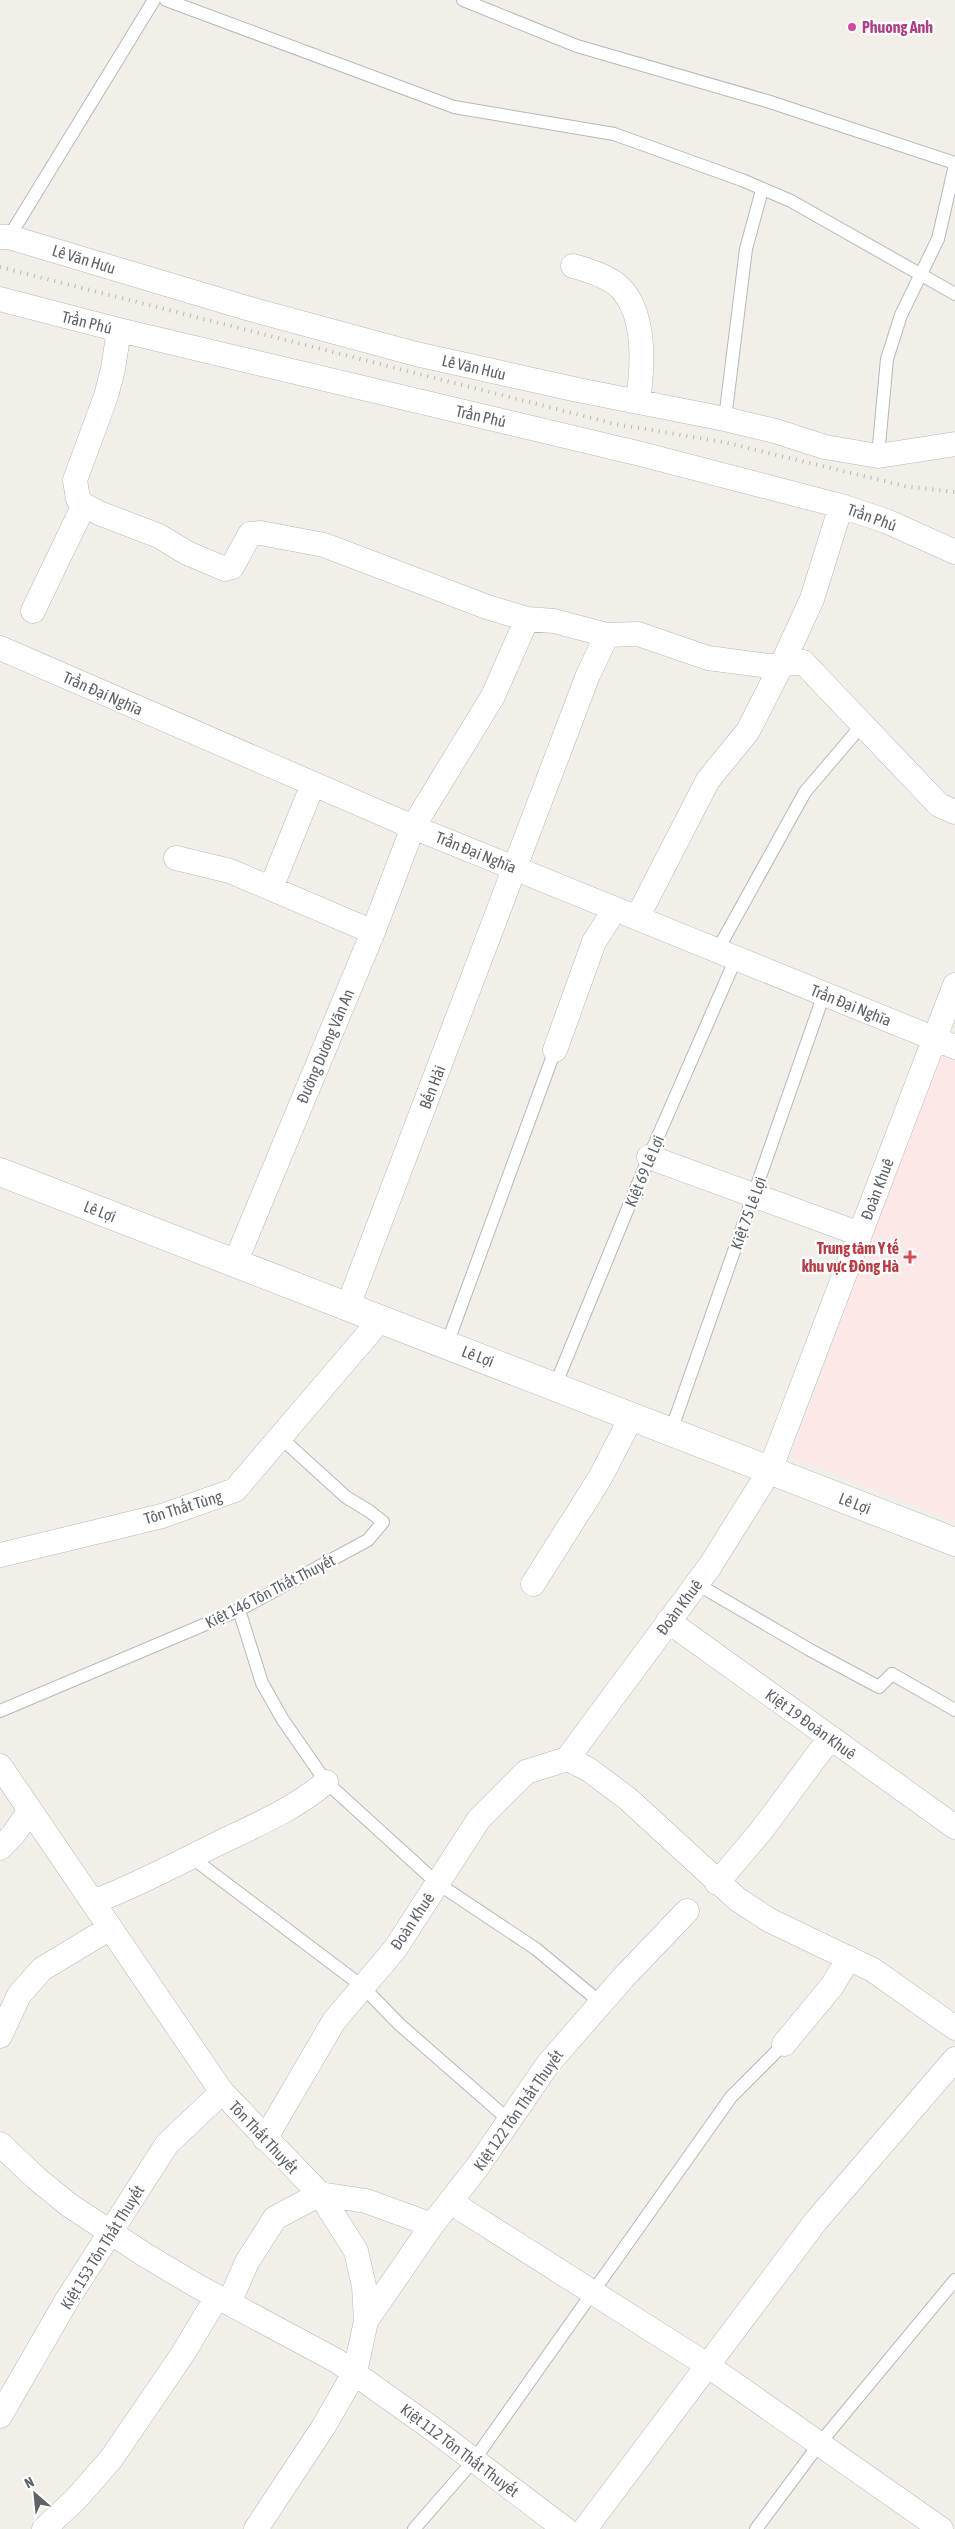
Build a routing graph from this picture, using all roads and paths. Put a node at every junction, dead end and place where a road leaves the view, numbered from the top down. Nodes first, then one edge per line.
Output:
1 (154, 0) edge
2 (166, 0) edge
3 (463, 0) edge
4 (955, 164) edge
5 (762, 190) junction
6 (5, 237) edge
7 (573, 266) dead end
8 (922, 275) junction
9 (955, 294) edge
10 (0, 299) edge
11 (119, 330) junction
12 (638, 402) junction
13 (726, 419) junction
14 (955, 444) edge
15 (878, 456) junction
16 (84, 505) junction
17 (841, 506) junction
18 (955, 552) edge
19 (33, 611) dead end
20 (527, 619) junction
21 (607, 635) junction
22 (0, 648) edge
23 (782, 664) junction
24 (862, 725) junction
25 (313, 784) junction
26 (955, 812) edge
27 (413, 827) junction
28 (176, 858) dead end
29 (516, 869) junction
30 (272, 888) junction
31 (615, 909) junction
32 (637, 918) junction
33 (373, 932) junction
34 (727, 954) junction
35 (955, 984) edge
36 (824, 994) junction
37 (944, 1043) edge
38 (554, 1050) joint
39 (649, 1157) junction
40 (0, 1172) edge
41 (754, 1196) junction
42 (860, 1234) junction
43 (235, 1264) junction
44 (348, 1306) junction
45 (381, 1319) junction
46 (447, 1344) junction
47 (555, 1386) junction
48 (632, 1416) junction
49 (671, 1431) junction
50 (281, 1438) junction
51 (770, 1470) junction
52 (955, 1542) edge
53 (1, 1552) edge
54 (533, 1584) dead end
55 (697, 1584) junction
56 (238, 1610) junction
57 (668, 1621) junction
58 (955, 1710) edge
59 (0, 1711) edge
60 (830, 1738) junction
61 (567, 1759) junction
62 (0, 1766) edge
63 (326, 1782) junction
64 (30, 1810) junction
65 (955, 1827) edge
66 (0, 1848) edge
67 (191, 1857) junction
68 (437, 1883) junction
69 (717, 1883) junction
70 (93, 1902) junction
71 (687, 1911) dead end
72 (110, 1928) junction
73 (849, 1958) junction
74 (362, 1986) junction
75 (601, 2003) junction
76 (955, 2028) edge
77 (0, 2036) edge
78 (784, 2044) joint
79 (955, 2059) edge
80 (222, 2092) junction
81 (510, 2120) junction
82 (265, 2139) junction
83 (0, 2144) edge
84 (320, 2194) junction
85 (452, 2203) junction
86 (432, 2225) junction
87 (110, 2233) junction
88 (955, 2280) edge
89 (591, 2292) junction
90 (223, 2300) junction
91 (366, 2322) junction
92 (707, 2365) junction
93 (355, 2372) junction
94 (0, 2416) edge
95 (820, 2444) junction
96 (474, 2460) junction
97 (44, 2529) edge
98 (256, 2529) edge
99 (414, 2529) edge
100 (565, 2529) edge
101 (585, 2529) edge
102 (756, 2529) edge
103 (941, 2529) edge

1 - 6 lane
2 - 5 lane
3 - 4 lane
4 - 8 lane
5 - 8 lane
5 - 13 lane
6 - 12 street, Lê Văn Hưu
7 - 12 street
8 - 9 lane
8 - 15 lane
10 - 11 street, Trần Phú
11 - 16 street
11 - 17 street, Trần Phú
12 - 13 street, Lê Văn Hưu
13 - 15 street, Lê Văn Hưu
14 - 15 street, Lê Văn Hưu
16 - 19 street
16 - 20 street
17 - 18 street, Trần Phú
17 - 23 street
20 - 21 street
20 - 27 street, Đường Dương Văn An
21 - 23 street
21 - 29 street, Bến Hải
22 - 25 street, Trần Đại Nghĩa
23 - 24 street
23 - 32 street
24 - 26 street
24 - 34 lane, Kiệt 69 Lê Lợi
25 - 27 street, Trần Đại Nghĩa
25 - 30 street
27 - 29 street, Trần Đại Nghĩa
27 - 33 street, Đường Dương Văn An
28 - 30 street
29 - 31 street, Trần Đại Nghĩa
29 - 44 street, Bến Hải
30 - 33 street
31 - 32 street, Trần Đại Nghĩa
31 - 38 street
32 - 34 street, Trần Đại Nghĩa
33 - 43 street, Đường Dương Văn An
34 - 36 street, Trần Đại Nghĩa
34 - 39 lane, Kiệt 69 Lê Lợi
35 - 37 street, Đoàn Khuê
36 - 37 street, Trần Đại Nghĩa
36 - 41 lane, Kiệt 75 Lê Lợi
37 - 42 street, Đoàn Khuê
38 - 46 lane
39 - 41 street
39 - 47 lane, Kiệt 69 Lê Lợi
40 - 43 street, Lê Lợi
41 - 42 street
41 - 49 lane, Kiệt 75 Lê Lợi
42 - 51 street, Đoàn Khuê
43 - 44 street, Lê Lợi
44 - 45 street, Lê Lợi
45 - 46 street, Lê Lợi
45 - 50 street, Tôn Thất Tùng
46 - 47 street, Lê Lợi
47 - 48 street, Lê Lợi
48 - 49 street, Lê Lợi
48 - 54 street
49 - 51 street, Lê Lợi
50 - 53 street, Tôn Thất Tùng
50 - 56 lane, Kiệt 146 Tôn Thất Thuyết
51 - 52 street, Lê Lợi
51 - 55 street, Đoàn Khuê
55 - 57 street, Đoàn Khuê
55 - 58 lane
56 - 59 lane, Kiệt 146 Tôn Thất Thuyết
56 - 63 lane
57 - 60 street, Kiệt 19 Đoàn Khuê
57 - 61 street, Đoàn Khuê
60 - 65 street, Kiệt 19 Đoàn Khuê
60 - 69 street
61 - 68 street, Đoàn Khuê
61 - 69 street
62 - 64 street, Tôn Thất Thuyết
63 - 67 street
63 - 68 lane
64 - 66 street
64 - 70 street, Tôn Thất Thuyết
67 - 70 street
67 - 74 lane
68 - 74 street, Đoàn Khuê
68 - 75 lane
69 - 73 street
70 - 72 street, Tôn Thất Thuyết
71 - 75 street, Kiệt 122 Tôn Thất Thuyết
72 - 77 street
72 - 80 street, Tôn Thất Thuyết
73 - 76 street
73 - 78 street
74 - 81 lane
74 - 82 street, Đoàn Khuê
75 - 81 street, Kiệt 122 Tôn Thất Thuyết
78 - 89 lane
79 - 92 street
80 - 82 street, Tôn Thất Thuyết
80 - 87 street, Kiệt 153 Tôn Thất Thuyết
81 - 85 street, Kiệt 122 Tôn Thất Thuyết
82 - 84 street, Tôn Thất Thuyết
83 - 87 street, Kiệt 112 Tôn Thất Thuyết
84 - 86 street
84 - 90 street
84 - 91 street, Tôn Thất Thuyết
85 - 86 street, Kiệt 122 Tôn Thất Thuyết
85 - 89 street
86 - 91 street, Kiệt 122 Tôn Thất Thuyết
87 - 90 street, Kiệt 112 Tôn Thất Thuyết
87 - 94 street, Kiệt 153 Tôn Thất Thuyết
88 - 95 lane
89 - 92 street
89 - 96 lane
90 - 93 street, Kiệt 112 Tôn Thất Thuyết
90 - 97 street
91 - 93 street, Tôn Thất Thuyết
92 - 95 street
92 - 101 street
93 - 96 street, Kiệt 112 Tôn Thất Thuyết
93 - 98 street, Tôn Thất Thuyết
95 - 102 lane
95 - 103 street
96 - 99 lane
96 - 100 street, Kiệt 112 Tôn Thất Thuyết

